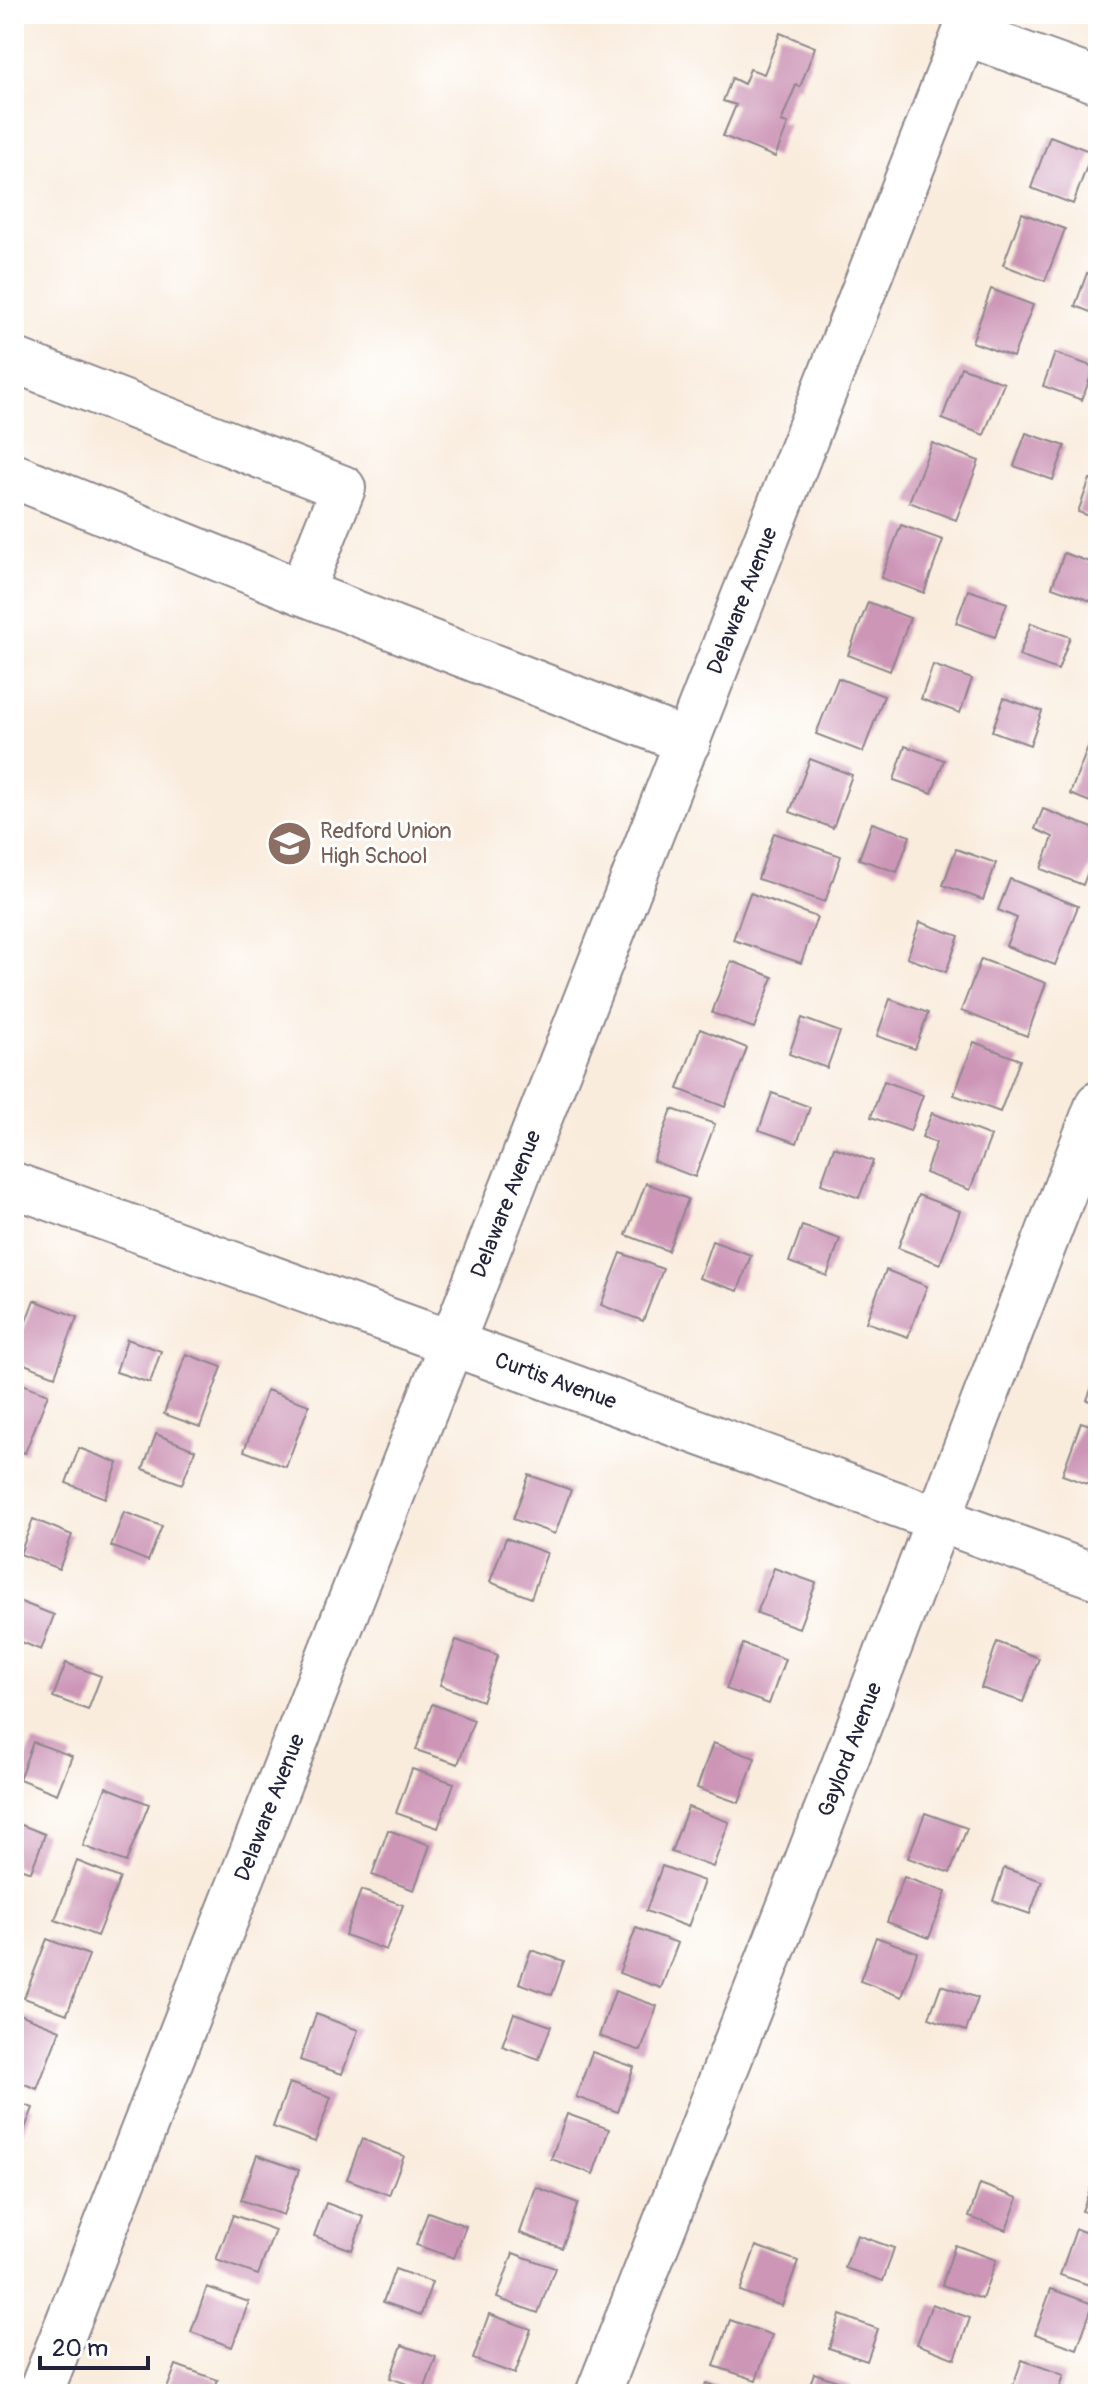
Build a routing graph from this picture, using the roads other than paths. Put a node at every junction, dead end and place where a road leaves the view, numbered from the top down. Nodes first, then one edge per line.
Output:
1 (968, 24) edge
2 (1098, 81) edge
3 (14, 360) edge
4 (14, 476) edge
5 (301, 592) junction
6 (688, 742) junction
7 (1098, 1104) edge
8 (14, 1185) edge
9 (453, 1344) junction
10 (938, 1519) junction
11 (1098, 1577) edge
12 (40, 2394) edge
13 (598, 2394) edge

1 - 2 street
1 - 6 street, Delaware Avenue
3 - 5 street
4 - 5 street
5 - 6 street
6 - 9 street, Delaware Avenue
7 - 10 street, Gaylord Avenue
8 - 9 street, Curtis Avenue
9 - 10 street, Curtis Avenue
9 - 12 street, Delaware Avenue
10 - 11 street, Curtis Avenue
10 - 13 street, Gaylord Avenue

